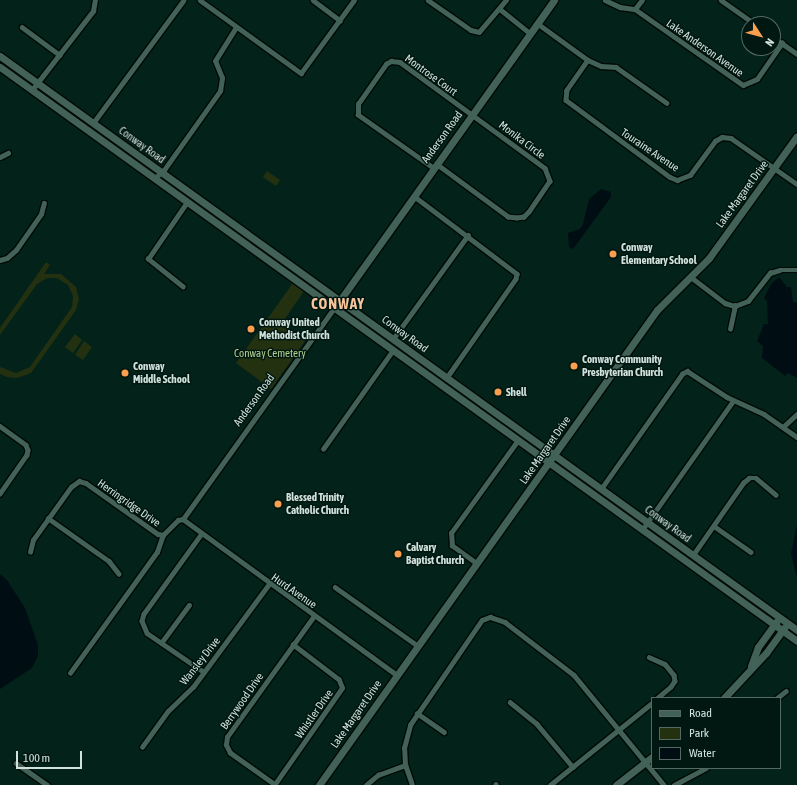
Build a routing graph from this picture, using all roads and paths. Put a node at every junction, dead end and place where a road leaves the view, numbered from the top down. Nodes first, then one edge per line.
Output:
1 (95, 0) edge
2 (200, 0) edge
3 (313, 0) edge
4 (354, 0) edge
5 (428, 0) edge
6 (506, 0) edge
7 (554, 0) edge
8 (605, 0) edge
9 (642, 0) edge
10 (722, 0) edge
11 (183, 1) edge
12 (500, 9) junction
13 (635, 9) junction
14 (744, 16) edge
15 (340, 20) junction
16 (537, 23) junction
17 (22, 27) dead end
18 (236, 28) junction
19 (530, 33) junction
20 (782, 43) joint
21 (797, 54) edge
22 (60, 55) junction
23 (0, 56) edge
24 (588, 60) junction
25 (0, 67) edge
26 (37, 83) junction
27 (32, 90) junction
28 (667, 103) dead end
29 (472, 114) junction
30 (67, 116) junction
31 (93, 123) junction
32 (797, 136) edge
33 (99, 138) junction
34 (125, 146) junction
35 (8, 153) dead end
36 (0, 157) edge
37 (434, 166) junction
38 (774, 168) junction
39 (162, 172) junction
40 (155, 178) junction
41 (797, 184) edge
42 (414, 196) junction
43 (187, 202) junction
44 (44, 203) dead end
45 (216, 212) junction
46 (468, 235) junction
47 (262, 244) junction
48 (254, 250) junction
49 (0, 260) edge
50 (797, 270) edge
51 (691, 277) junction
52 (183, 286) dead end
53 (340, 300) junction
54 (734, 306) junction
55 (335, 307) junction
56 (730, 329) dead end
57 (393, 339) junction
58 (393, 350) junction
59 (414, 354) junction
60 (447, 378) junction
61 (733, 401) junction
62 (797, 414) edge
63 (0, 426) edge
64 (783, 427) junction
65 (797, 437) edge
66 (518, 440) junction
67 (323, 449) dead end
68 (555, 456) junction
69 (550, 463) junction
70 (601, 489) junction
71 (0, 494) edge
72 (776, 495) dead end
73 (48, 518) junction
74 (183, 519) junction
75 (647, 522) junction
76 (714, 526) junction
77 (642, 530) junction
78 (163, 535) junction
79 (201, 535) junction
80 (30, 552) dead end
81 (751, 552) dead end
82 (693, 555) junction
83 (477, 564) junction
84 (119, 574) dead end
85 (269, 584) junction
86 (335, 587) dead end
87 (189, 605) dead end
88 (314, 616) junction
89 (779, 618) junction
90 (788, 623) junction
91 (774, 625) junction
92 (797, 630) edge
93 (782, 631) junction
94 (797, 641) edge
95 (161, 643) junction
96 (293, 645) junction
97 (418, 646) junction
98 (650, 657) dead end
99 (750, 668) junction
100 (204, 672) junction
101 (70, 673) dead end
102 (397, 675) junction
103 (786, 691) dead end
104 (659, 697) edge
105 (725, 697) edge
106 (779, 697) edge
107 (510, 702) dead end
108 (651, 704) edge
109 (417, 713) junction
110 (620, 730) junction
111 (444, 732) dead end
112 (142, 747) dead end
113 (651, 758) edge
114 (646, 762) junction
115 (16, 763) dead end
116 (406, 765) junction
117 (573, 767) junction
118 (651, 768) edge
119 (651, 769) edge
120 (704, 769) edge
121 (47, 785) edge
122 (275, 785) edge
123 (319, 785) edge
124 (366, 785) edge
125 (412, 785) edge
126 (550, 785) edge
127 (616, 785) edge
128 (664, 785) edge
129 (674, 785) edge

1 - 22 street
2 - 18 street
3 - 15 street
4 - 15 street
5 - 12 street
6 - 12 street
7 - 16 main road, Anderson Road
8 - 13 street, Lake Anderson Avenue
9 - 13 street
10 - 14 street
11 - 31 street
12 - 19 street
13 - 20 street, Lake Anderson Avenue
15 - 18 street
16 - 19 main road, Anderson Road
16 - 24 street
17 - 22 street
18 - 39 street
19 - 29 main road, Anderson Road
20 - 21 street
22 - 26 street
23 - 26 main road, Conway Road
24 - 28 street
24 - 38 street, Touraine Avenue
25 - 27 main road, Conway Road
26 - 27 street
26 - 31 main road, Conway Road
27 - 30 main road, Conway Road
29 - 37 main road, Anderson Road
29 - 37 street, Montrose Court
29 - 37 street, Monika Circle
30 - 31 main road
30 - 33 main road, Conway Road
31 - 34 main road, Conway Road
32 - 38 main road, Lake Margaret Drive
33 - 34 main road
33 - 40 main road, Conway Road
34 - 39 main road, Conway Road
35 - 36 street
37 - 42 main road, Anderson Road
38 - 41 street, Touraine Avenue
38 - 51 main road, Lake Margaret Drive
39 - 40 street
39 - 45 main road, Conway Road
40 - 43 main road, Conway Road
42 - 46 street
42 - 53 main road, Anderson Road
43 - 45 main road
43 - 48 main road, Conway Road
43 - 52 street
44 - 49 street
45 - 47 main road, Conway Road
46 - 57 street
46 - 60 street
47 - 48 street
47 - 53 main road, Conway Road
48 - 55 main road, Conway Road
50 - 54 street
51 - 54 street
51 - 68 main road, Lake Margaret Drive
53 - 55 main road, Anderson Road
53 - 57 main road, Conway Road
54 - 56 street
55 - 58 main road, Conway Road
55 - 74 street, Anderson Road
57 - 59 main road, Conway Road
58 - 59 main road
58 - 66 main road, Conway Road
58 - 67 street
59 - 60 main road, Conway Road
60 - 68 main road, Conway Road
61 - 64 street
61 - 70 street
61 - 75 street
62 - 64 street
63 - 71 street
64 - 65 street
66 - 69 main road, Conway Road
66 - 83 street
68 - 69 main road, Lake Margaret Drive
68 - 70 main road, Conway Road
69 - 77 main road, Conway Road
69 - 83 main road, Lake Margaret Drive
70 - 75 main road, Conway Road
72 - 76 street
73 - 78 street, Herringridge Drive
73 - 80 street, Herringridge Drive
73 - 84 street
74 - 78 street, Anderson Road
74 - 79 street, Hurd Avenue
75 - 77 street
75 - 82 main road, Conway Road
76 - 81 street
76 - 82 street
77 - 91 main road, Conway Road
78 - 101 street, Anderson Road
79 - 85 street, Hurd Avenue
79 - 95 street
82 - 89 main road, Conway Road
83 - 97 main road, Lake Margaret Drive
85 - 88 street, Hurd Avenue
85 - 100 street, Wansley Drive
86 - 97 street
87 - 95 street
88 - 96 street, Berrywood Drive
88 - 102 street, Hurd Avenue
89 - 90 main road, Conway Road
89 - 91 main road
90 - 92 main road, Conway Road
90 - 93 main road
91 - 93 main road, Conway Road
91 - 99 main road
93 - 94 main road, Conway Road
93 - 99 main road
95 - 100 street
96 - 122 street, Whistler Drive
96 - 122 street, Berrywood Drive
97 - 102 main road, Lake Margaret Drive
98 - 104 street
99 - 105 main road
100 - 112 street, Wansley Drive
102 - 123 main road, Lake Margaret Drive
103 - 106 street
107 - 117 street
108 - 110 street
109 - 110 street
109 - 111 street
109 - 116 street
110 - 114 street
110 - 117 street
113 - 114 main road
114 - 118 street
114 - 127 main road
115 - 121 street
116 - 124 street
116 - 125 street
117 - 126 street
119 - 128 street
120 - 129 street

